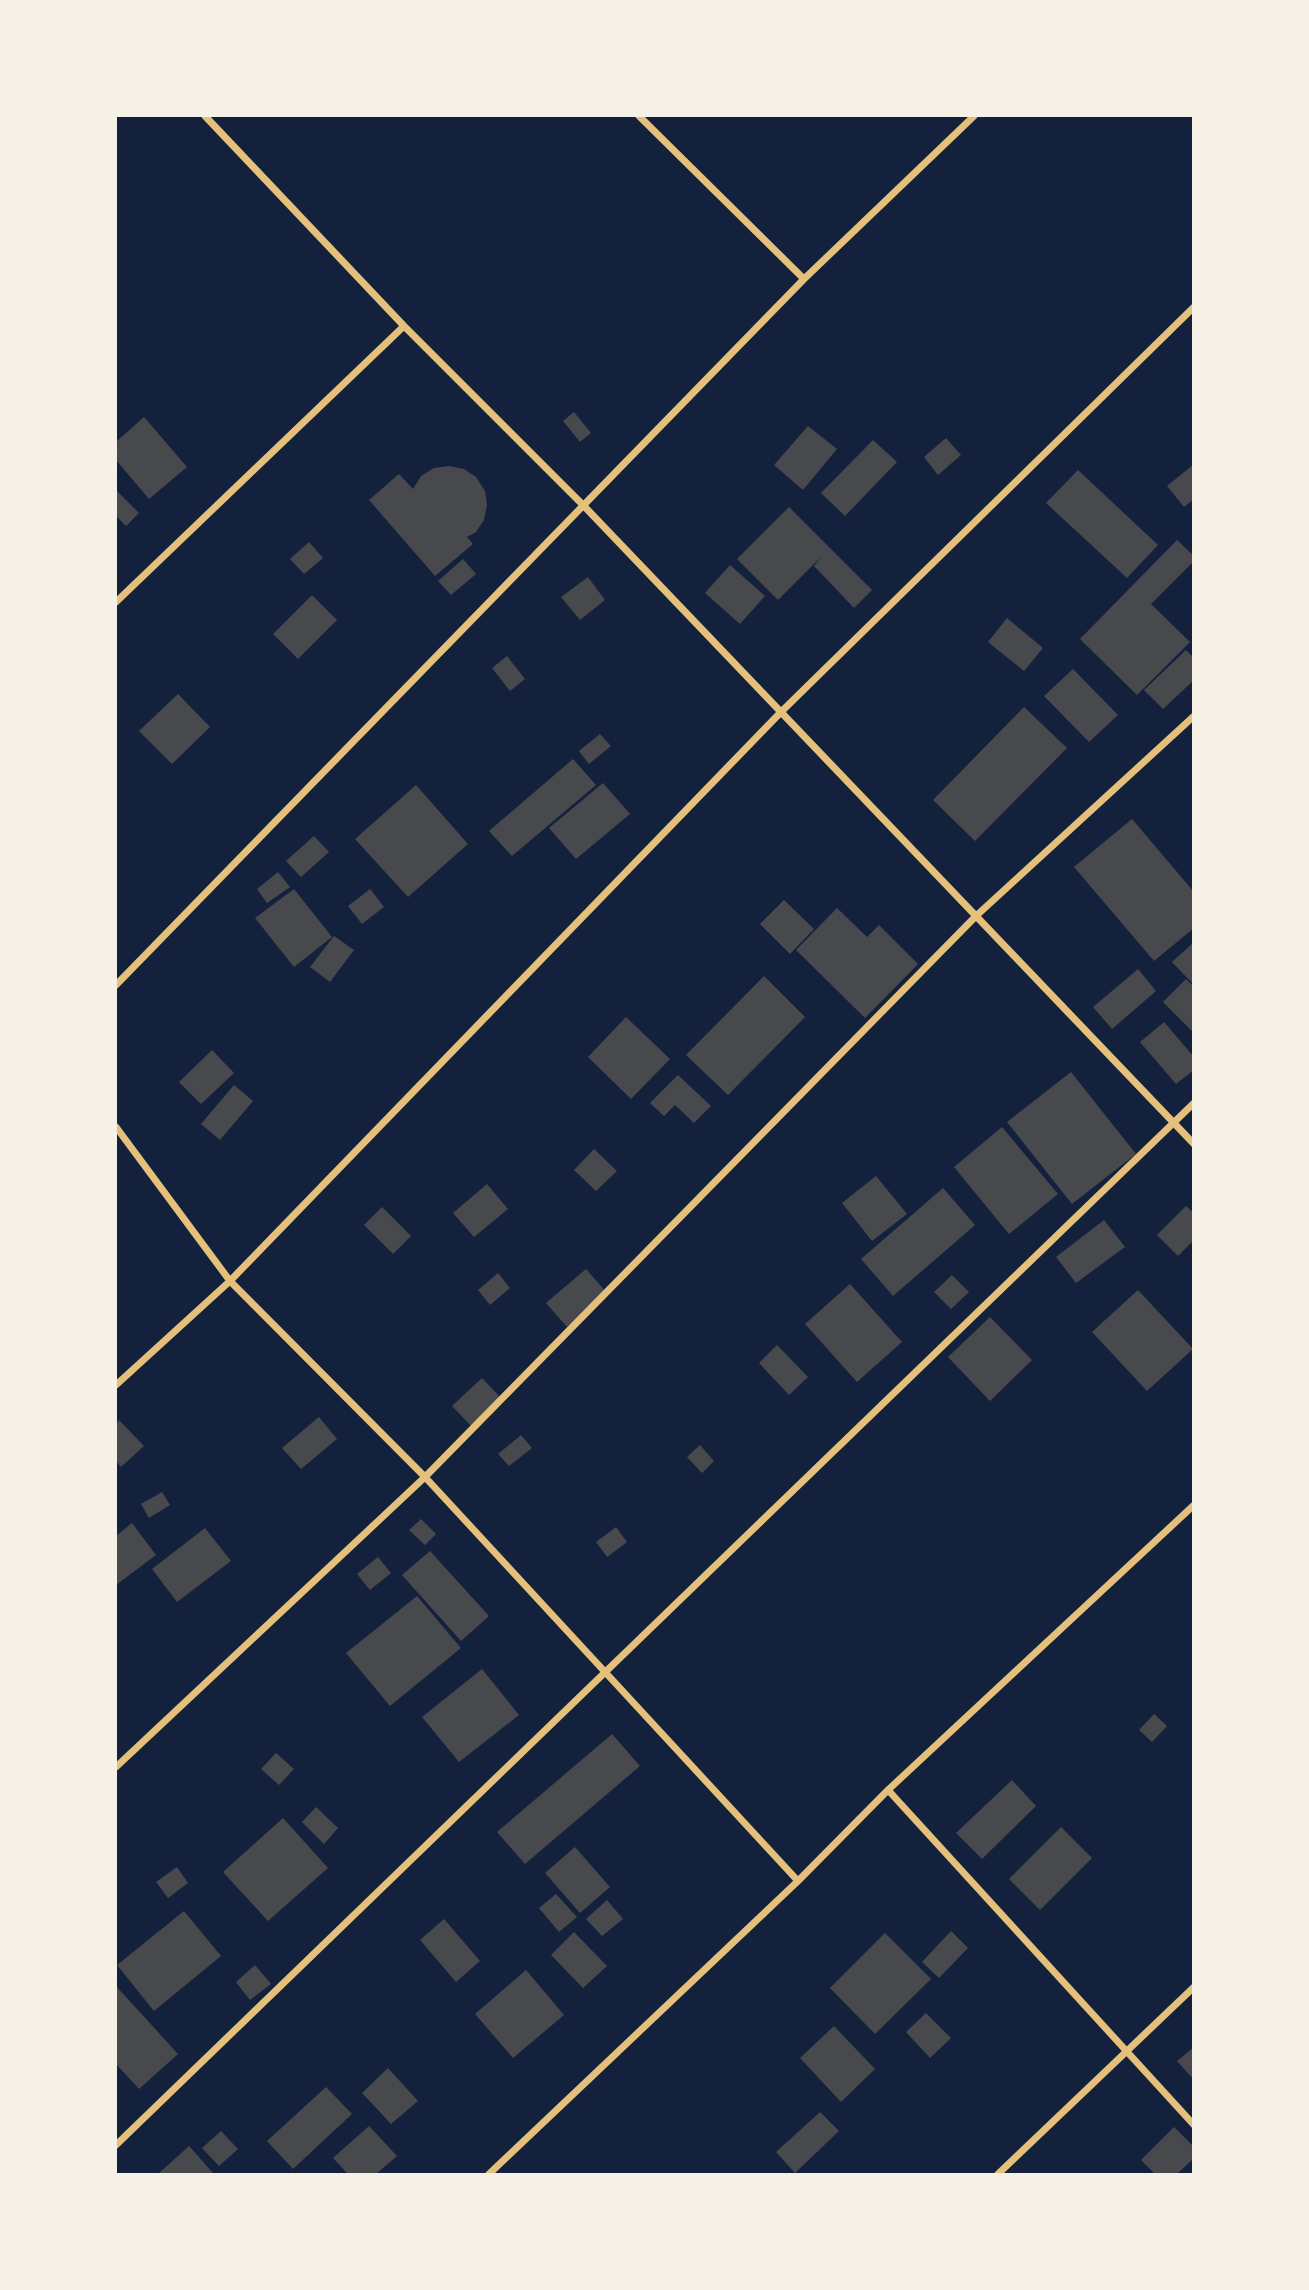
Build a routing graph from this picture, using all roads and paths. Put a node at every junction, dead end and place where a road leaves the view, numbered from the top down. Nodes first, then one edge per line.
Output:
1 (205, 116) edge
2 (639, 116) edge
3 (974, 116) edge
4 (804, 279) junction
5 (1194, 307) edge
6 (404, 326) junction
7 (583, 505) junction
8 (116, 603) edge
9 (780, 712) junction
10 (1194, 716) edge
11 (976, 916) junction
12 (116, 985) edge
13 (1194, 1103) edge
14 (1173, 1122) junction
15 (116, 1127) edge
16 (1194, 1143) edge
17 (230, 1281) junction
18 (116, 1385) edge
19 (425, 1478) junction
20 (1194, 1504) edge
21 (605, 1671) junction
22 (116, 1767) edge
23 (888, 1790) junction
24 (798, 1881) junction
25 (1194, 1987) edge
26 (1126, 2050) junction
27 (1194, 2125) edge
28 (116, 2145) edge
29 (489, 2175) edge
30 (998, 2175) edge

1 - 6 street
2 - 4 street
3 - 4 street
4 - 7 street
5 - 9 street
6 - 7 street
6 - 8 street
7 - 9 street
7 - 12 street
9 - 11 street
9 - 17 street
10 - 11 street
11 - 14 street
11 - 19 street
13 - 14 street
14 - 16 street
14 - 21 street
15 - 17 street
17 - 18 street
17 - 19 street
19 - 21 street
19 - 22 street
20 - 23 street
21 - 24 street
21 - 28 street
23 - 24 street
23 - 26 street
24 - 29 street
25 - 26 street
26 - 27 street
26 - 30 street

